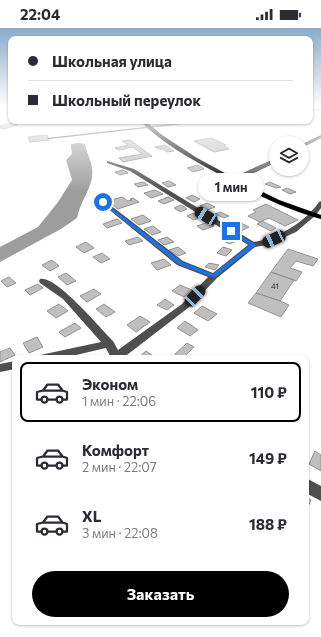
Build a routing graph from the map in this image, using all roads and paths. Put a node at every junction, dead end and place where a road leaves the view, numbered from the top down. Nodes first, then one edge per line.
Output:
1 (75, 135) edge
2 (160, 135) edge
3 (321, 136) edge
4 (49, 138) dead end
5 (309, 142) edge
6 (109, 162) dead end
7 (269, 164) edge
8 (232, 179) junction
9 (103, 202) dead end
10 (321, 203) edge
11 (317, 215) edge
12 (253, 245) junction
13 (214, 276) junction
14 (42, 281) dead end
15 (109, 344) junction
16 (59, 355) edge
17 (116, 355) edge
18 (120, 355) edge
19 (12, 366) edge
20 (0, 368) edge
21 (309, 487) edge
22 (321, 494) edge

1 - 4 street
2 - 8 main road
3 - 5 street
6 - 12 street
7 - 8 street
8 - 11 main road
9 - 13 street
10 - 11 street
11 - 12 street
12 - 13 street
13 - 18 street
14 - 15 street
15 - 16 street
15 - 17 street
19 - 20 street
21 - 22 street

